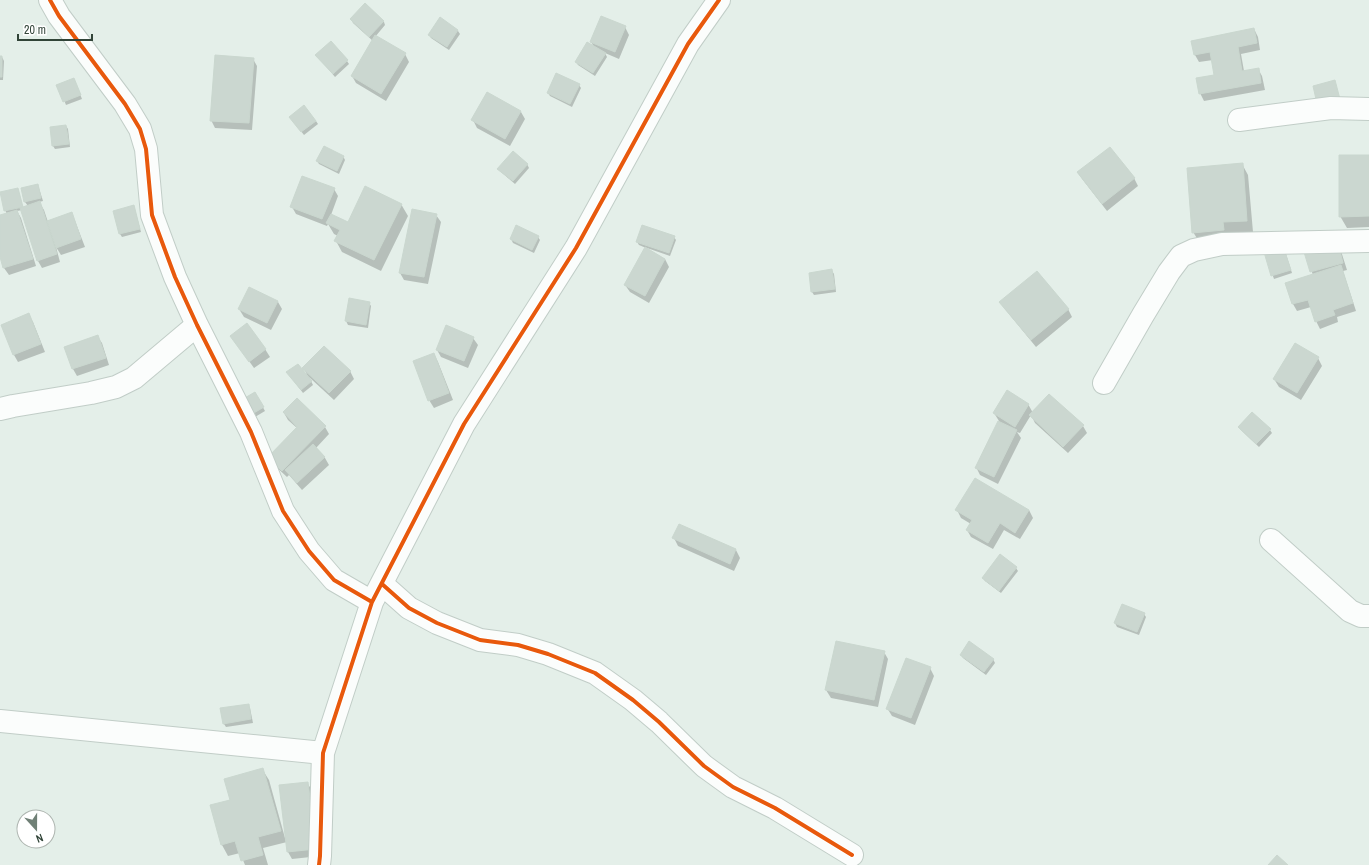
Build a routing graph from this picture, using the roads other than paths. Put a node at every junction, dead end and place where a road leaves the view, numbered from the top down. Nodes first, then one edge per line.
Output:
1 (50, 0) edge
2 (719, 0) edge
3 (1369, 109) edge
4 (1239, 120) dead end
5 (1369, 241) edge
6 (197, 325) junction
7 (1104, 383) dead end
8 (0, 409) edge
9 (1270, 540) dead end
10 (377, 593) junction
11 (1369, 616) edge
12 (0, 721) edge
13 (323, 753) junction
14 (852, 855) dead end
15 (322, 862) edge

1 - 6 street
2 - 10 street
3 - 4 street
5 - 7 street
6 - 8 street
6 - 10 street
9 - 11 street
10 - 13 street
10 - 14 street
12 - 13 street
13 - 15 street

